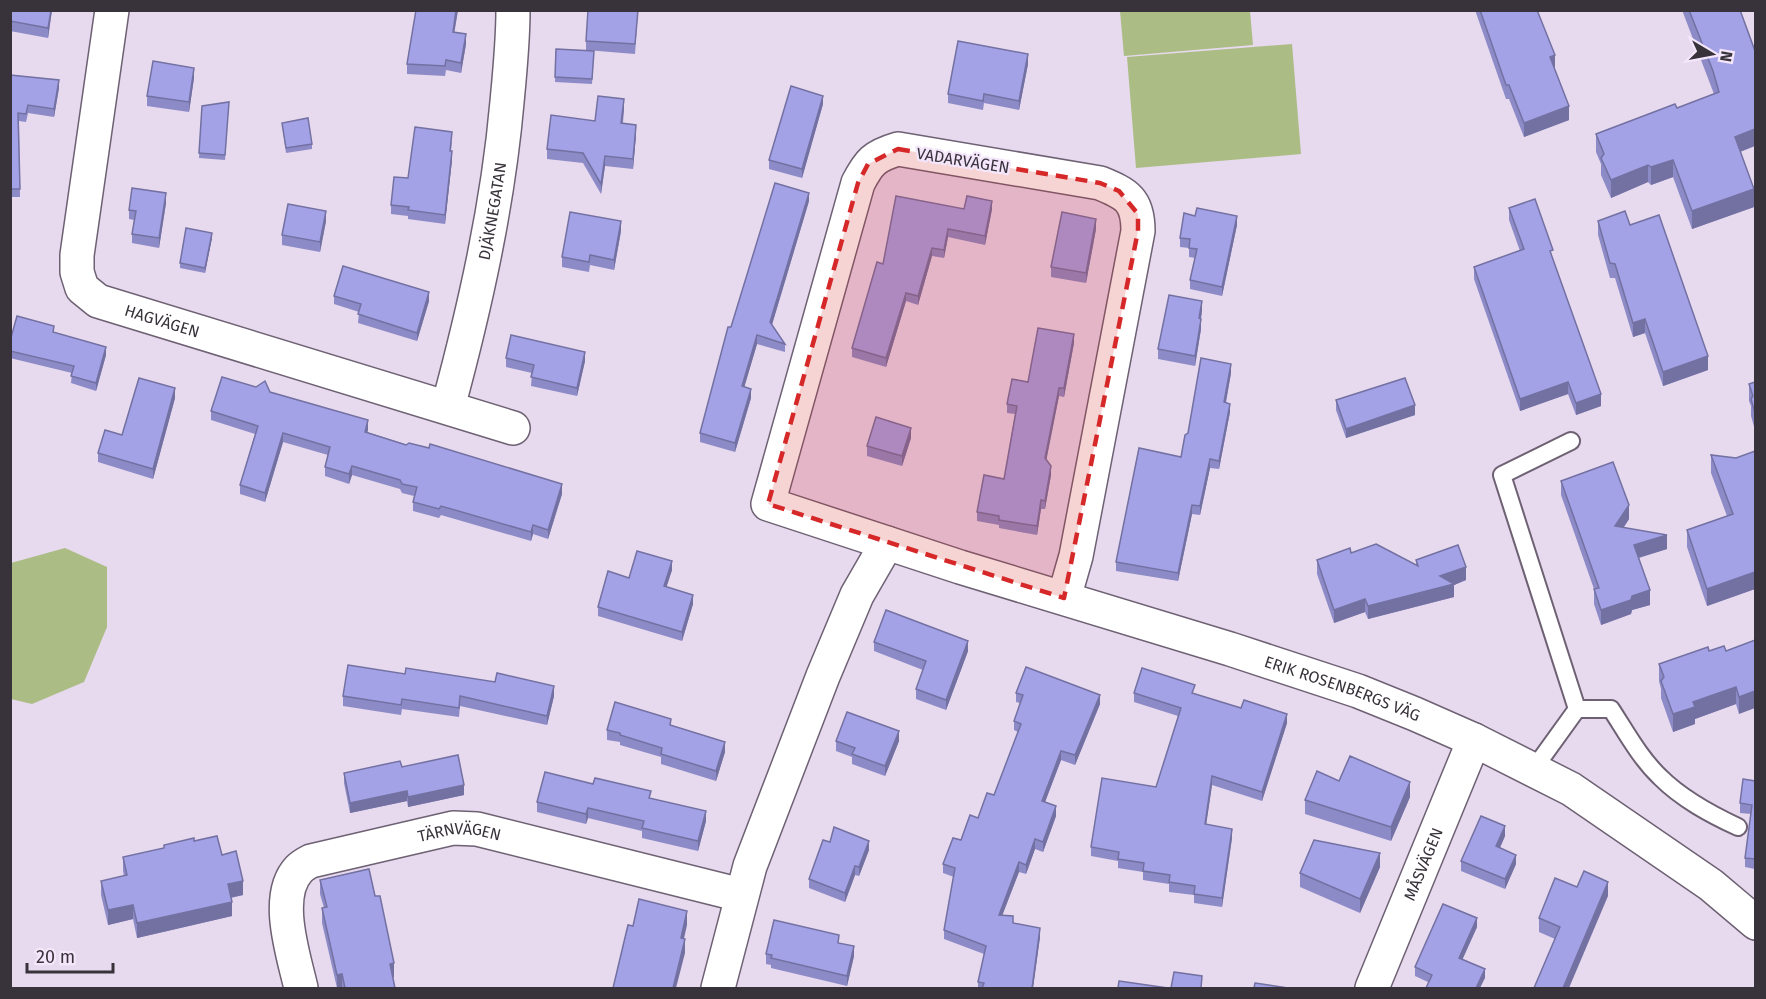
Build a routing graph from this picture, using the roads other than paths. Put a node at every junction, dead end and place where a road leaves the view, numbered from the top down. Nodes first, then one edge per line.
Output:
1 (112, 10) edge
2 (513, 10) edge
3 (448, 407) junction
4 (513, 428) dead end
5 (1570, 441) dead end
6 (887, 543) junction
7 (1064, 598) junction
8 (1577, 709) junction
9 (1474, 740) junction
10 (1533, 770) junction
11 (1738, 827) dead end
12 (741, 895) junction
13 (1755, 923) edge
14 (301, 988) edge
15 (718, 988) edge
16 (1372, 988) edge

1 - 3 street, HAGVÄGEN
2 - 3 street, DJÄKNEGATAN
3 - 4 street, HAGVÄGEN
5 - 8 lane
6 - 7 street, ERIK ROSENBERGS VÄG
6 - 7 street, VADARVÄGEN
6 - 12 street
7 - 9 street, ERIK ROSENBERGS VÄG
8 - 10 lane
8 - 11 lane
9 - 10 street, ERIK ROSENBERGS VÄG
9 - 16 street, MÅSVÄGEN
10 - 13 street, ERIK ROSENBERGS VÄG
12 - 14 street, TÄRNVÄGEN
12 - 15 street

